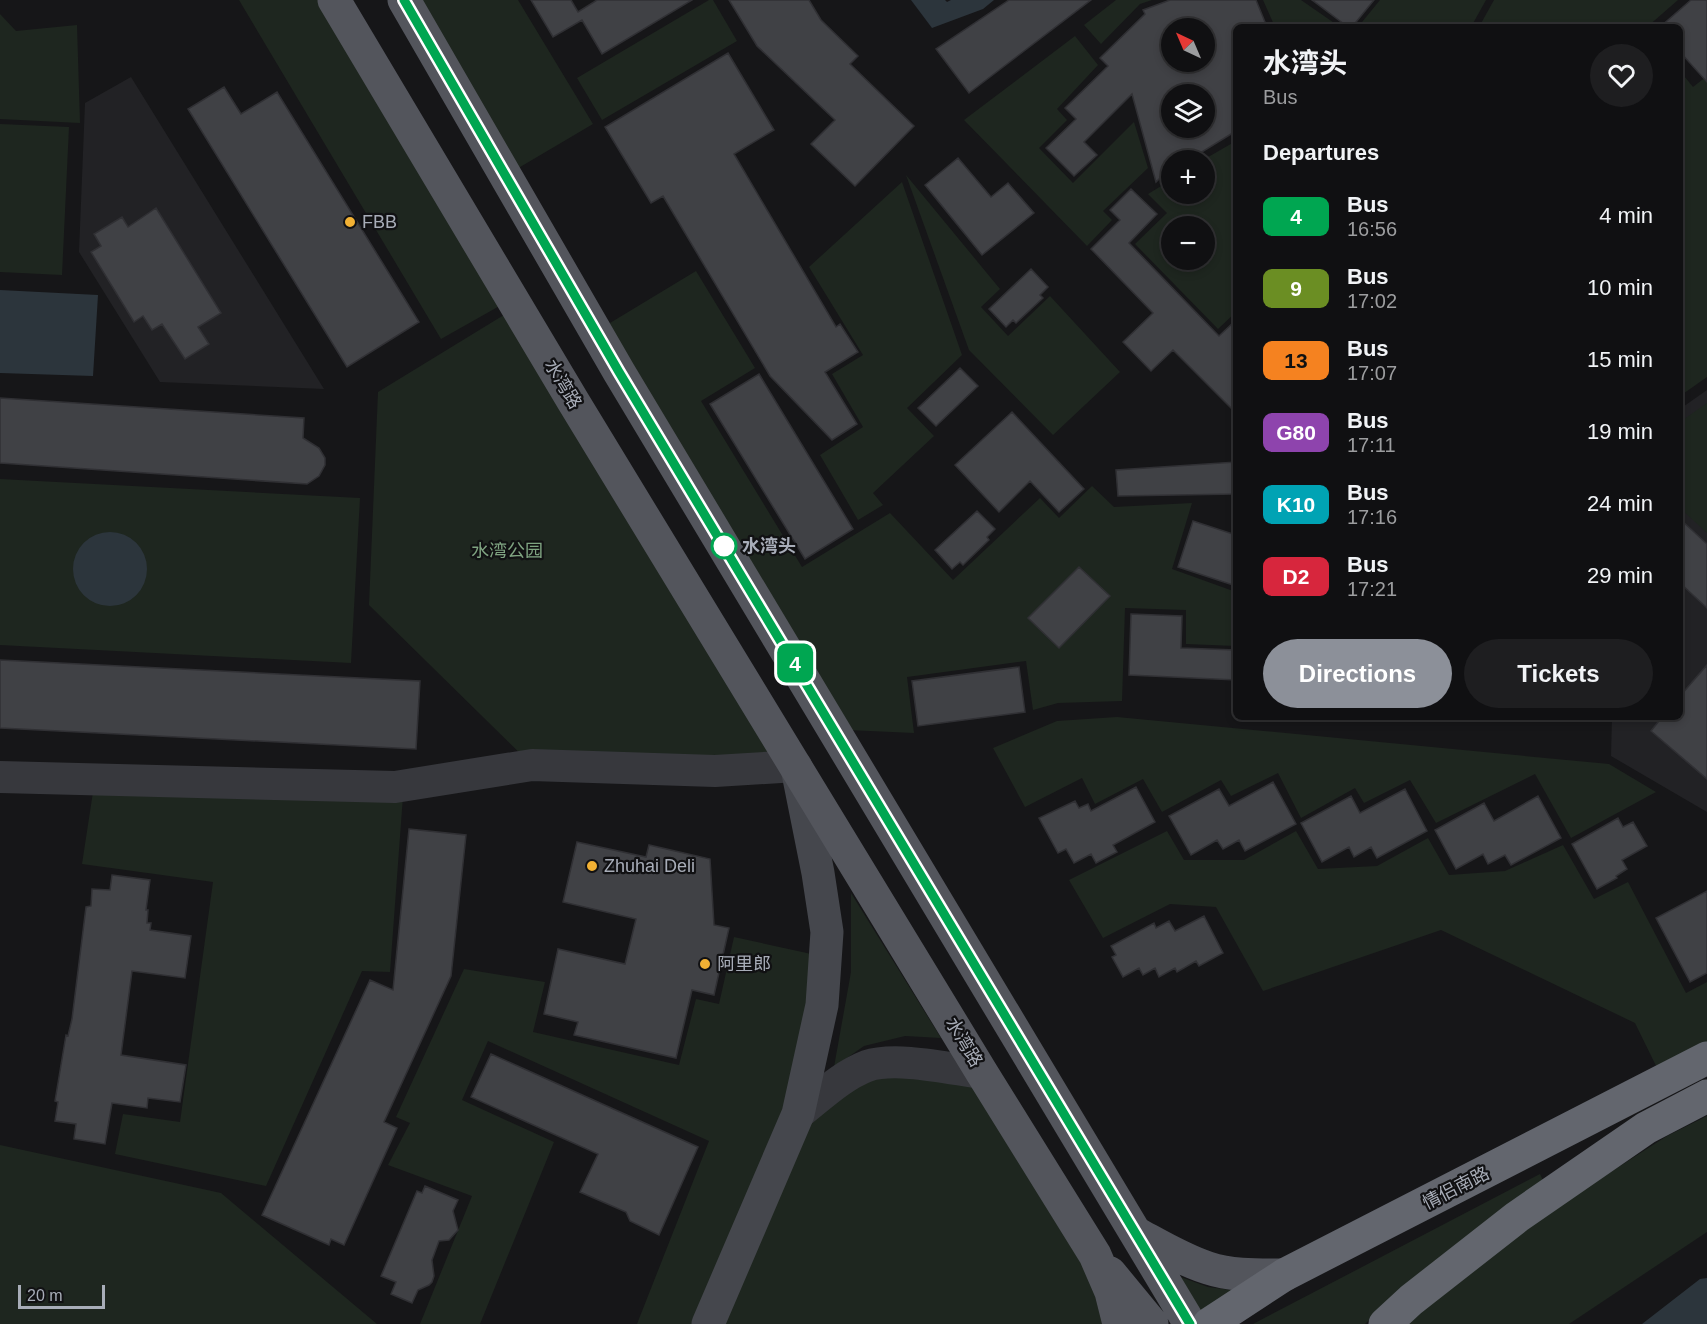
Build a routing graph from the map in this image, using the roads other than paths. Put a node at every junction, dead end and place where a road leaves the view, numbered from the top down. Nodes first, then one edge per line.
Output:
1 (334, 0) edge
2 (404, 0) edge
3 (796, 766) junction
4 (0, 777) edge
5 (1707, 1059) edge
6 (982, 1073) junction
7 (1707, 1096) edge
8 (798, 1114) junction
9 (1136, 1233) junction
10 (1095, 1255) junction
11 (1284, 1275) junction
12 (708, 1324) edge
13 (1119, 1324) edge
14 (1152, 1324) edge
15 (1190, 1324) edge
16 (1209, 1324) edge
17 (1385, 1324) edge

1 - 3 main road, 水湾路
2 - 9 main road
3 - 4 street
3 - 6 main road, 水湾路
3 - 8 street, 水湾路
5 - 11 highway, 情侣南路
6 - 8 street
6 - 10 main road, 水湾路
7 - 17 highway
8 - 12 street, 水湾路
9 - 11 main road
9 - 15 main road
10 - 13 main road, 水湾路
10 - 14 main road
11 - 16 highway, 情侣南路

